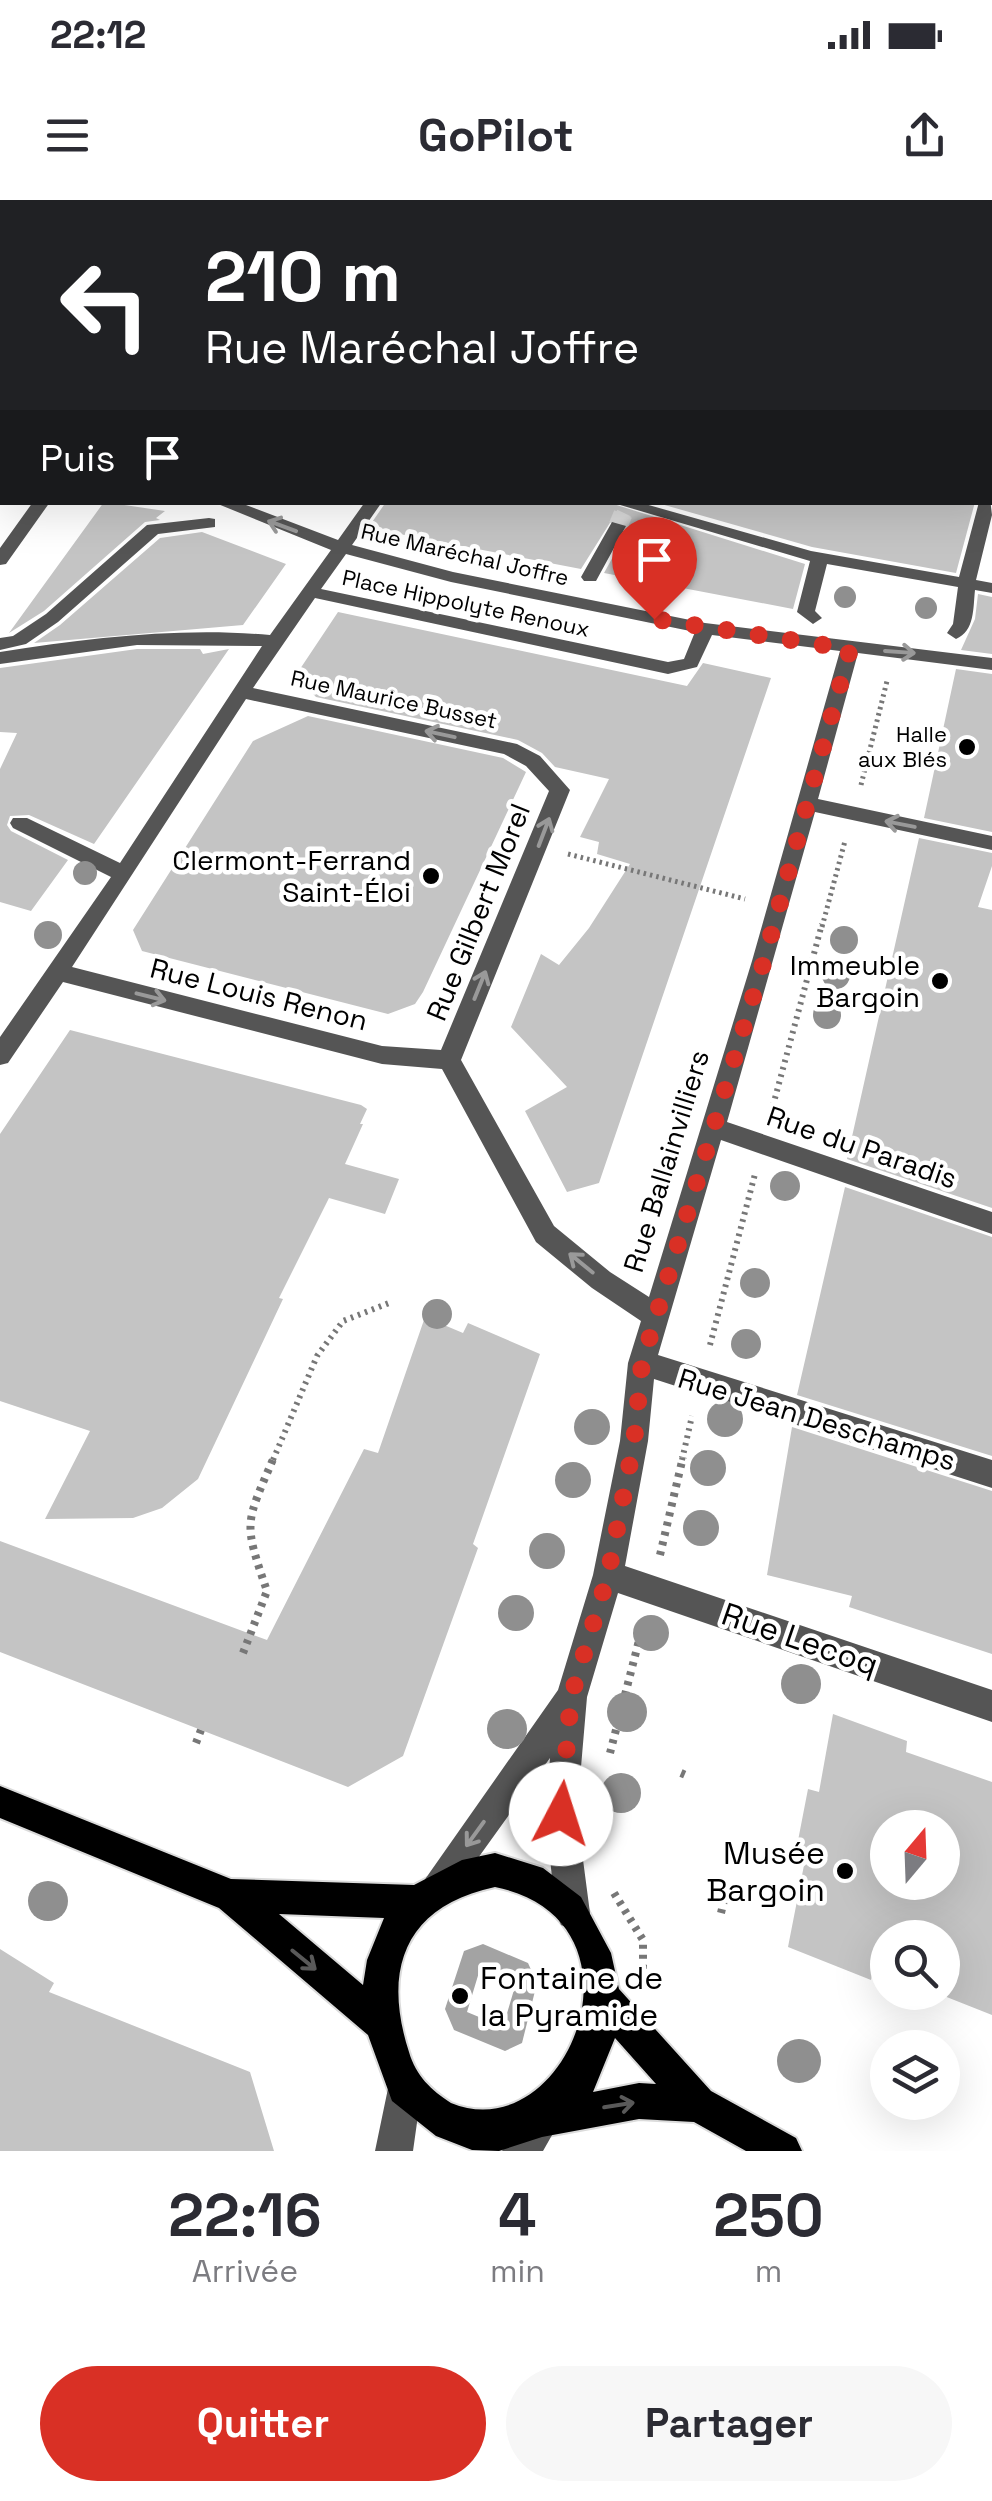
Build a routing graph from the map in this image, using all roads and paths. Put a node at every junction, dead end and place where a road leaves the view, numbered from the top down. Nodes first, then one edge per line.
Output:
1 (40, 505) edge
2 (229, 505) edge
3 (372, 505) edge
4 (705, 505) edge
5 (988, 505) edge
6 (623, 512) edge
7 (209, 523) dead end
8 (690, 523) junction
9 (343, 548) junction
10 (814, 557) junction
11 (0, 560) edge
12 (590, 577) dead end
13 (976, 583) edge
14 (312, 592) junction
15 (814, 618) dead end
16 (705, 630) junction
17 (956, 633) dead end
18 (275, 641) junction
19 (0, 644) edge
20 (850, 649) junction
21 (0, 658) edge
22 (992, 664) edge
23 (242, 692) junction
24 (533, 761) joint
25 (808, 804) junction
26 (20, 823) dead end
27 (992, 843) edge
28 (538, 846) junction
29 (124, 874) junction
30 (779, 907) junction
31 (56, 972) junction
32 (0, 1056) edge
33 (450, 1060) junction
34 (714, 1127) junction
35 (992, 1223) edge
36 (389, 1303) dead end
37 (656, 1316) junction
38 (642, 1363) junction
39 (992, 1474) edge
40 (608, 1575) junction
41 (243, 1653) dead end
42 (571, 1697) junction
43 (992, 1706) edge
44 (201, 1730) dead end
45 (196, 1743) dead end
46 (0, 1802) edge
47 (428, 1893) junction
48 (231, 1896) junction
49 (724, 1896) dead end
50 (722, 1914) dead end
51 (582, 1928) junction
52 (603, 1998) junction
53 (379, 2022) junction
54 (404, 2087) junction
55 (698, 2104) junction
56 (531, 2136) edge
57 (394, 2151) edge
58 (783, 2151) edge

1 - 11 street
9 -> 2 street, Rue Maréchal Joffre
3 - 9 street
4 - 8 street
5 - 13 street
6 - 8 street
6 - 12 street
7 - 19 street
8 - 10 street
9 - 14 street
9 - 16 street, Rue Maréchal Joffre
10 - 13 street
10 - 15 street
13 - 17 street
14 - 16 street, Place Hippolyte Renoux
14 - 18 street
16 - 20 street, Rue Maréchal Joffre
18 - 21 street
18 - 23 street
20 -> 22 street, Rue Maréchal Joffre
20 - 25 street, Rue Ballainvilliers
24 -> 23 street, Rue Maurice Busset
23 - 29 street
28 -> 24 street, Rue Gilbert Morel
27 -> 25 street
25 - 30 street, Rue Ballainvilliers
26 - 29 street
28 - 30 path
33 -> 28 street, Rue Gilbert Morel
29 - 31 street
30 - 34 street, Rue Ballainvilliers
31 - 32 street
31 -> 33 street, Rue Louis Renon
37 -> 33 street, Rue Gilbert Morel
34 - 35 street, Rue du Paradis
34 - 37 street, Rue Ballainvilliers
36 - 41 path
37 - 38 street, Rue Ballainvilliers
38 - 39 street, Rue Jean Deschamps
38 - 40 street, Rue Ballainvilliers
40 - 42 street, Rue Ballainvilliers
40 - 43 street, Rue Lecoq
42 -> 47 street, Rue Ballainvilliers
42 - 51 street, Rue Ballainvilliers
44 - 45 path
46 - 48 main road
47 - 48 main road
47 - 51 main road
47 - 53 main road
48 -> 53 main road
49 - 50 path
51 - 52 main road, Rue Ballainvilliers
52 - 55 main road
52 - 56 main road
53 - 54 main road
54 - 56 main road
54 - 57 street
56 -> 55 main road
55 - 58 main road

